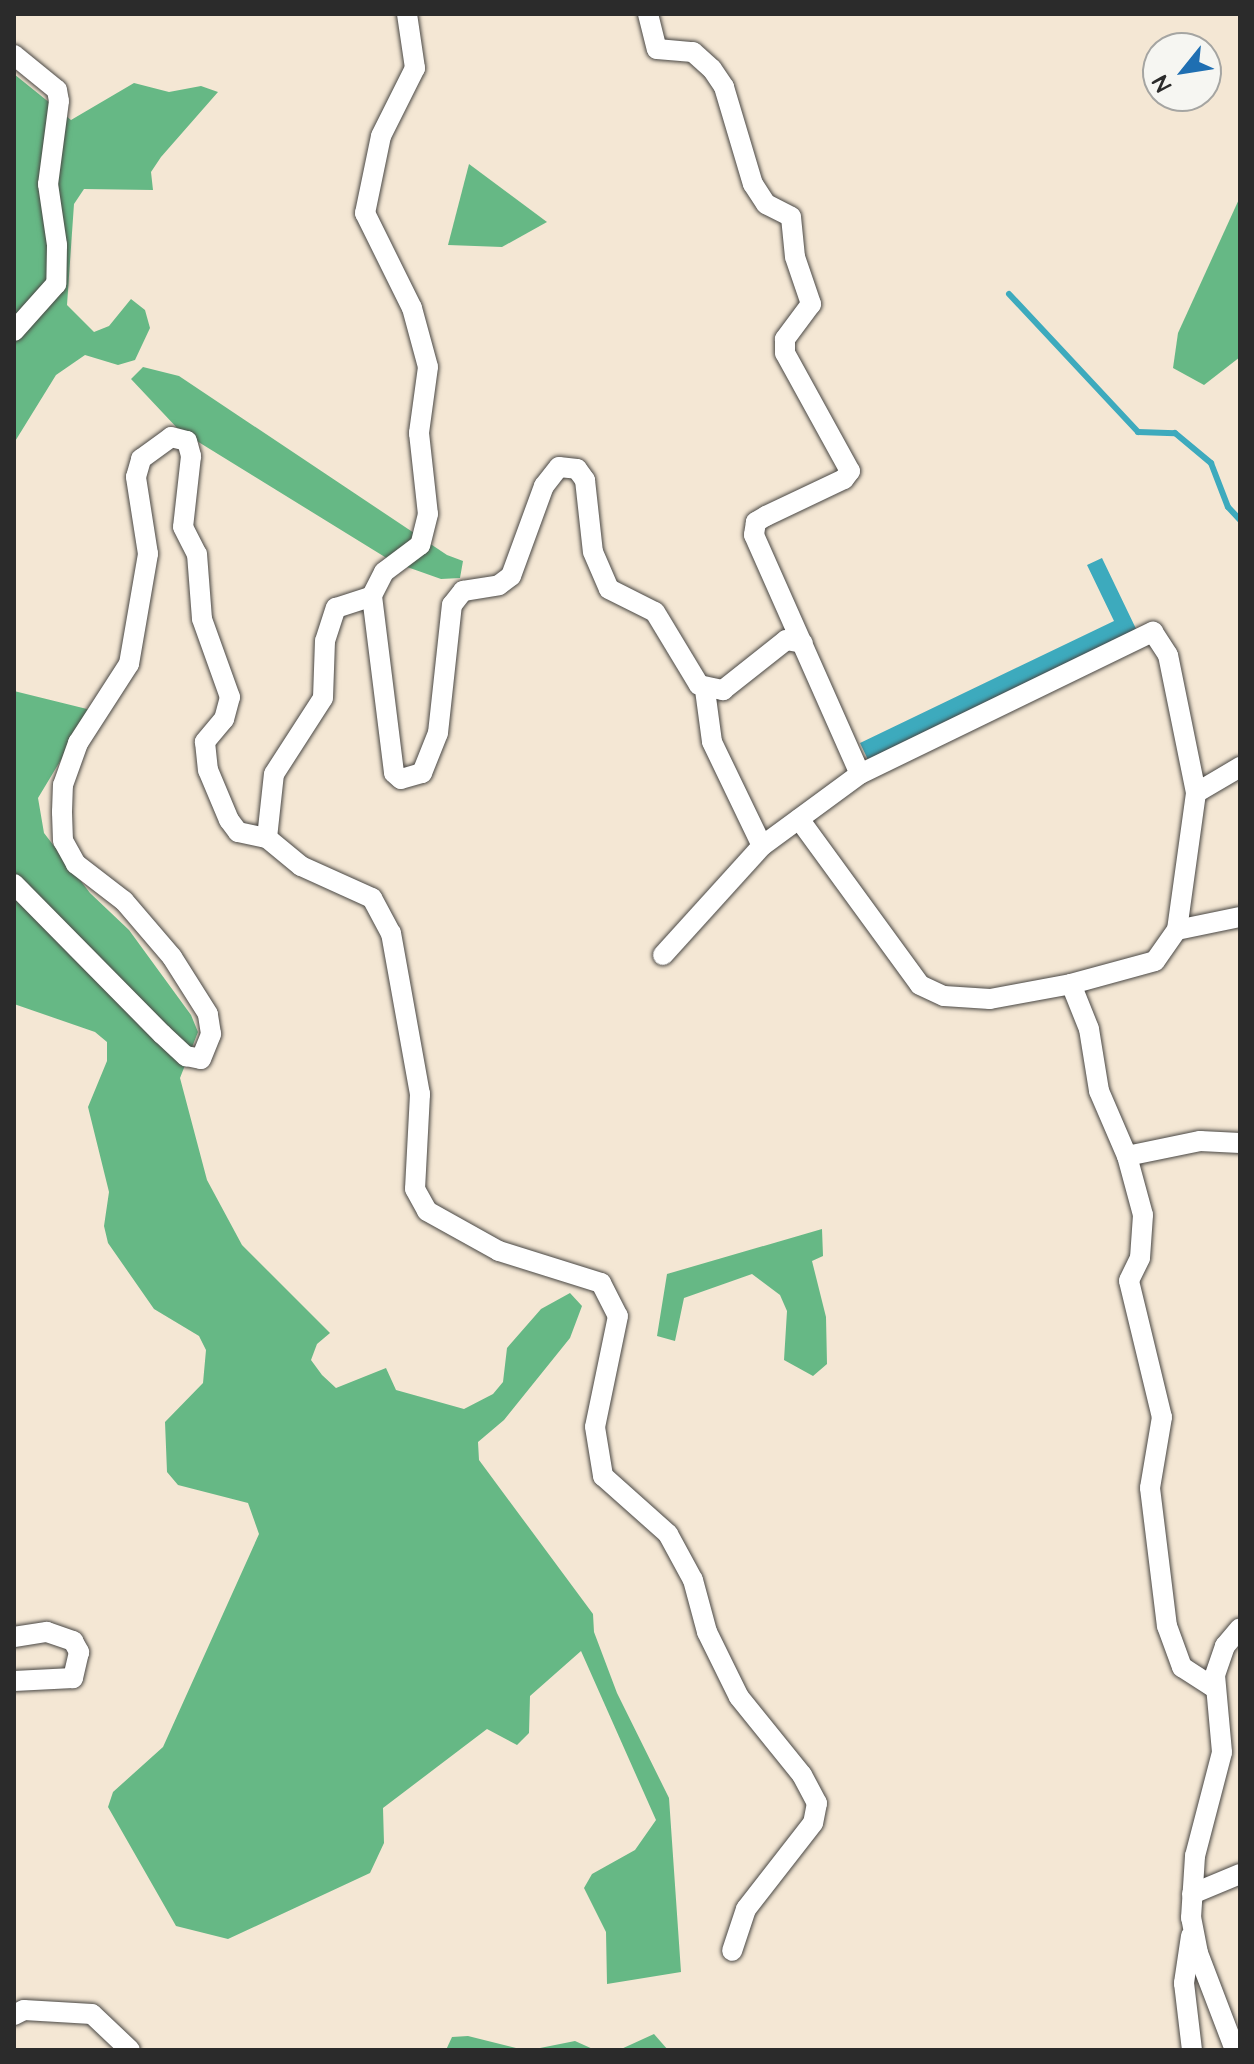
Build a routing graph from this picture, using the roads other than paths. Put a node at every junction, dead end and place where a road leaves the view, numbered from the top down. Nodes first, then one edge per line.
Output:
1 (407, 14) edge
2 (648, 14) edge
3 (14, 55) edge
4 (14, 331) edge
5 (372, 596) junction
6 (803, 643) junction
7 (705, 690) junction
8 (1240, 767) edge
9 (860, 774) junction
10 (1196, 793) junction
11 (799, 819) junction
12 (267, 838) junction
13 (762, 846) junction
14 (14, 884) edge
15 (1240, 917) edge
16 (1177, 930) junction
17 (663, 955) dead end
18 (1071, 984) junction
19 (1240, 1143) edge
20 (1127, 1156) junction
21 (1240, 1628) edge
22 (14, 1637) edge
23 (14, 1681) edge
24 (1214, 1688) junction
25 (1240, 1874) edge
26 (1192, 1894) junction
27 (1192, 1932) junction
28 (732, 1951) dead end
29 (14, 2015) edge
30 (130, 2050) edge
31 (1192, 2050) edge
32 (1235, 2050) edge

1 - 5 street
2 - 6 street
3 - 4 street
5 - 7 street
5 - 12 street
6 - 7 street
6 - 9 street
7 - 13 street
8 - 10 street
9 - 10 street
9 - 11 street
10 - 16 street
11 - 13 street
11 - 18 street
12 - 14 street
12 - 28 street
13 - 17 street
15 - 16 street
16 - 18 street
18 - 20 street
19 - 20 street
20 - 24 street
21 - 24 street
22 - 23 street
24 - 26 street
25 - 26 street
26 - 27 street
27 - 31 street
27 - 32 street
29 - 30 street

